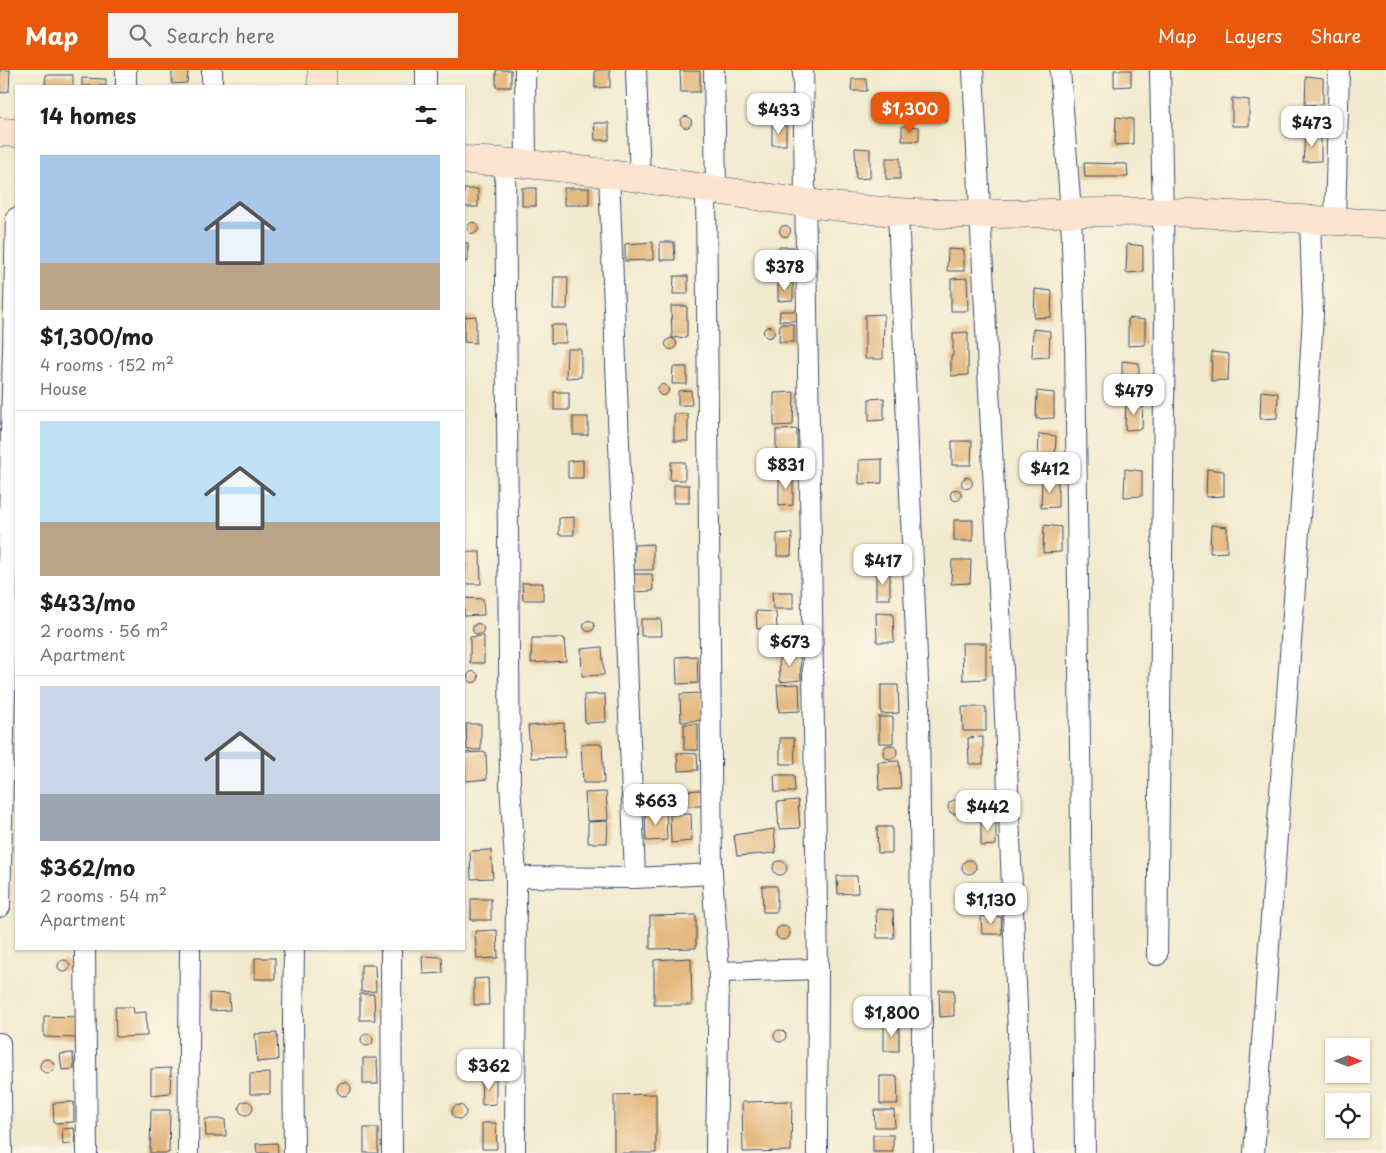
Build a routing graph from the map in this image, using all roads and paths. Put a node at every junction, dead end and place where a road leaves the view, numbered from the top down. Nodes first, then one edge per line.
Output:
1 (126, 70) edge
2 (212, 70) edge
3 (322, 70) edge
4 (426, 70) edge
5 (525, 70) edge
6 (636, 70) edge
7 (714, 70) edge
8 (803, 70) edge
9 (973, 70) edge
10 (1060, 70) edge
11 (1160, 70) edge
12 (1339, 70) edge
13 (126, 85) edge
14 (212, 85) edge
15 (322, 85) edge
16 (426, 85) edge
17 (0, 132) edge
18 (15, 133) edge
19 (465, 160) edge
20 (516, 163) junction
21 (609, 172) junction
22 (640, 179) junction
23 (711, 190) junction
24 (805, 203) junction
25 (898, 212) junction
26 (1071, 212) junction
27 (1162, 212) junction
28 (979, 214) junction
29 (1323, 220) junction
30 (1386, 224) edge
31 (15, 261) edge
32 (712, 874) junction
33 (516, 877) junction
34 (635, 878) junction
35 (0, 907) edge
36 (85, 950) edge
37 (190, 950) edge
38 (294, 950) edge
39 (391, 950) edge
40 (1157, 955) dead end
41 (818, 969) junction
42 (719, 972) junction
43 (0, 1043) edge
44 (2, 1153) edge
45 (87, 1153) edge
46 (188, 1153) edge
47 (294, 1153) edge
48 (392, 1153) edge
49 (515, 1153) edge
50 (716, 1153) edge
51 (817, 1153) edge
52 (923, 1153) edge
53 (1023, 1153) edge
54 (1085, 1153) edge
55 (1254, 1153) edge

1 - 13 street
2 - 14 street
3 - 15 street
4 - 16 street
5 - 20 street
6 - 22 street
7 - 23 street
8 - 24 street
9 - 28 street
10 - 26 street
11 - 27 street
12 - 29 street
17 - 18 street
19 - 20 street
20 - 21 street
20 - 33 street
21 - 22 street
21 - 34 street
22 - 23 street
23 - 24 street
23 - 32 street
24 - 25 street
24 - 41 street
25 - 28 street
25 - 52 street
26 - 27 street
26 - 28 street
26 - 54 street
27 - 29 street
27 - 40 street
28 - 53 street
29 - 30 street
29 - 55 street
31 - 35 street
32 - 34 street
32 - 42 street
33 - 34 street
33 - 49 street
36 - 45 street
37 - 46 street
38 - 47 street
39 - 48 street
41 - 42 street
41 - 51 street
42 - 50 street
43 - 44 street

